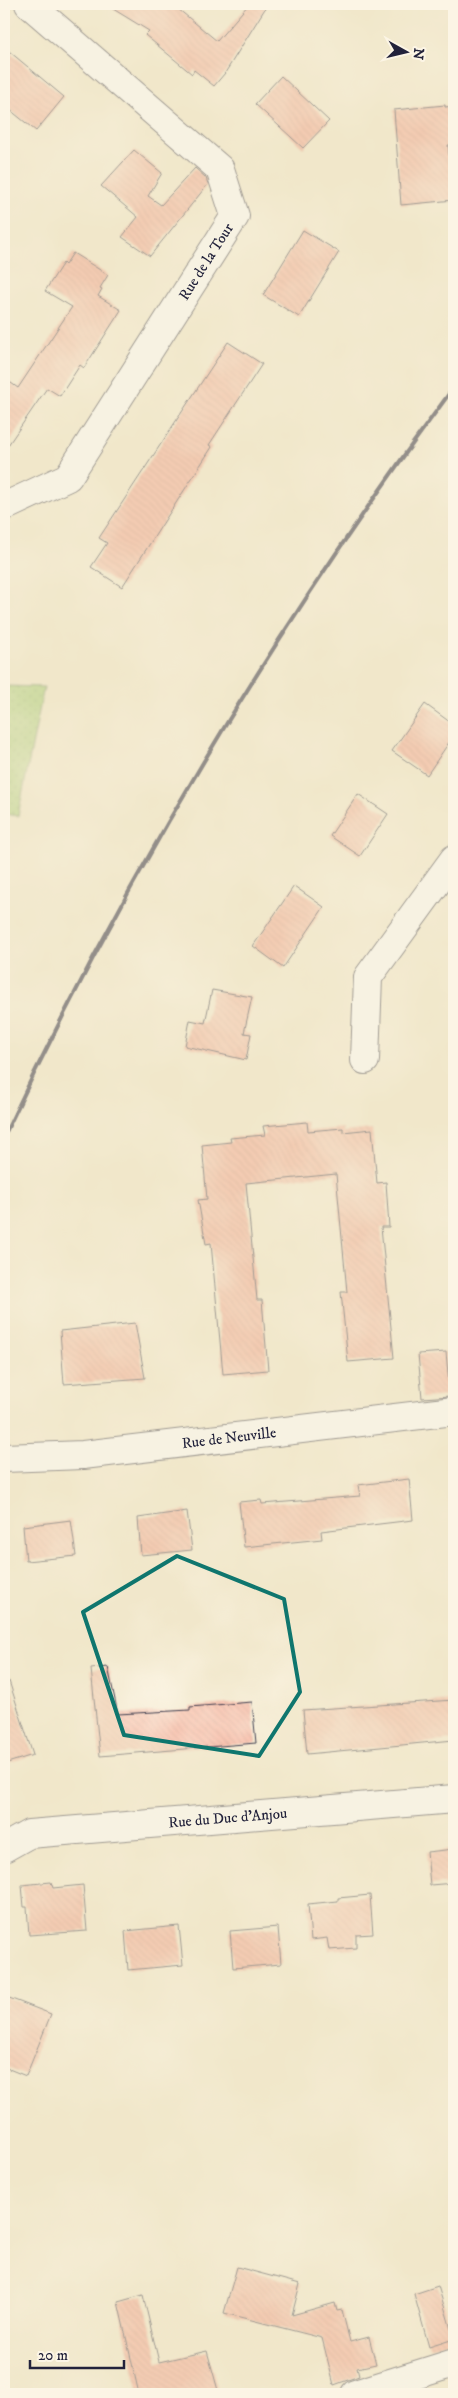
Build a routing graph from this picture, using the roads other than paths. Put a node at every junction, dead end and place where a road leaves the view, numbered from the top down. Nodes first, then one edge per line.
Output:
1 (29, 4) edge
2 (4, 505) edge
3 (454, 859) edge
4 (366, 1060) dead end
5 (454, 1411) edge
6 (4, 1458) edge
7 (454, 1799) edge
8 (4, 1848) edge
9 (454, 2363) edge
10 (355, 2394) edge

1 - 2 street, Rue de la Tour
3 - 4 street
5 - 6 street, Rue de Neuville
7 - 8 street, Rue du Duc d'Anjou
9 - 10 street

